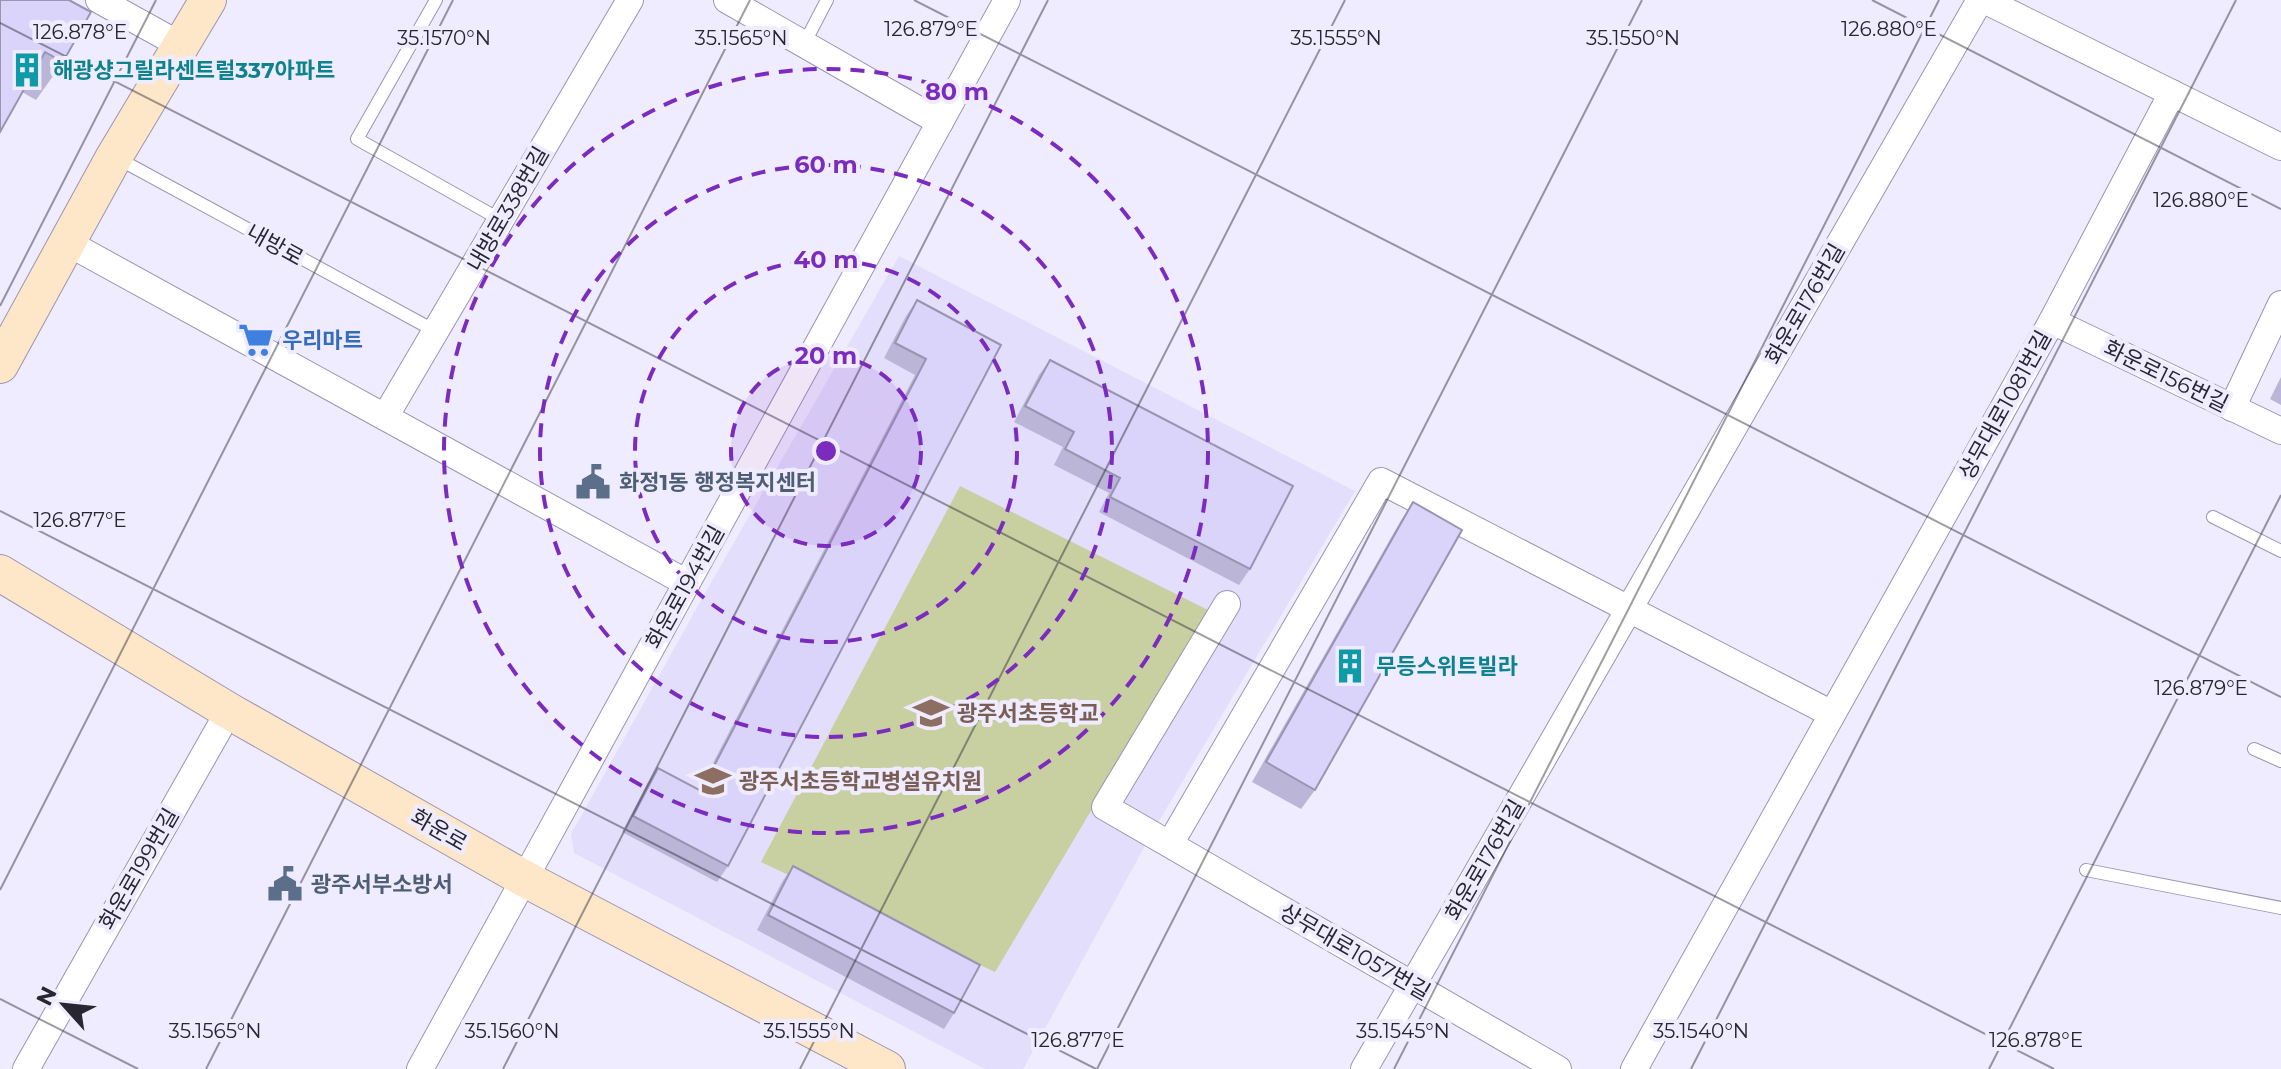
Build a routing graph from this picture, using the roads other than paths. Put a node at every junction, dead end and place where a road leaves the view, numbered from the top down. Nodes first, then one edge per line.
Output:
1 (99, 0) edge
2 (208, 0) edge
3 (436, 0) edge
4 (630, 0) edge
5 (727, 0) edge
6 (827, 0) edge
7 (1007, 0) edge
8 (1982, 0) edge
9 (804, 44) junction
10 (182, 46) junction
11 (2172, 93) junction
12 (940, 122) junction
13 (2281, 147) edge
14 (114, 157) junction
15 (501, 220) junction
16 (68, 243) junction
17 (2281, 304) edge
18 (2052, 321) junction
19 (437, 332) junction
20 (0, 365) edge
21 (2232, 408) junction
22 (385, 417) junction
23 (2281, 431) edge
24 (2213, 517) dead end
25 (2281, 551) edge
26 (0, 573) edge
27 (687, 583) junction
28 (1227, 604) dead end
29 (1630, 609) junction
30 (229, 711) junction
31 (1832, 714) junction
32 (2254, 749) dead end
33 (2281, 761) edge
34 (1161, 839) junction
35 (2086, 870) dead end
36 (525, 879) junction
37 (2281, 908) edge
38 (1412, 986) junction
39 (26, 1069) edge
40 (420, 1069) edge
41 (887, 1069) edge
42 (1364, 1069) edge
43 (1558, 1069) edge
44 (1634, 1069) edge

1 - 10 street
2 - 10 street
3 - 15 lane
4 - 15 street, 내방로338번길
5 - 9 street
6 - 9 lane
7 - 12 street, 화운로194번길
8 - 11 street
8 - 29 street, 화운로176번길
9 - 12 street
10 - 14 street
11 - 13 street
11 - 18 street, 상무대로1081번길
12 - 27 street, 화운로194번길
14 - 16 street
14 - 19 lane, 내방로
15 - 19 street, 내방로338번길
16 - 20 street
16 - 22 street
17 - 21 street
18 - 21 street, 화운로156번길
18 - 31 street, 상무대로1081번길
19 - 22 street, 내방로338번길
21 - 23 street, 화운로156번길
22 - 27 street
24 - 25 lane
26 - 30 street, 화운로
27 - 36 street, 화운로194번길
28 - 34 street, 상무대로1057번길
29 - 31 street
29 - 34 street
29 - 38 street, 화운로176번길
30 - 36 street, 화운로
30 - 39 street, 화운로199번길
31 - 44 street
32 - 33 lane
34 - 38 street, 상무대로1057번길
35 - 37 lane
36 - 40 street, 화운로194번길
36 - 41 street, 화운로
38 - 42 street, 화운로176번길
38 - 43 street, 상무대로1057번길

